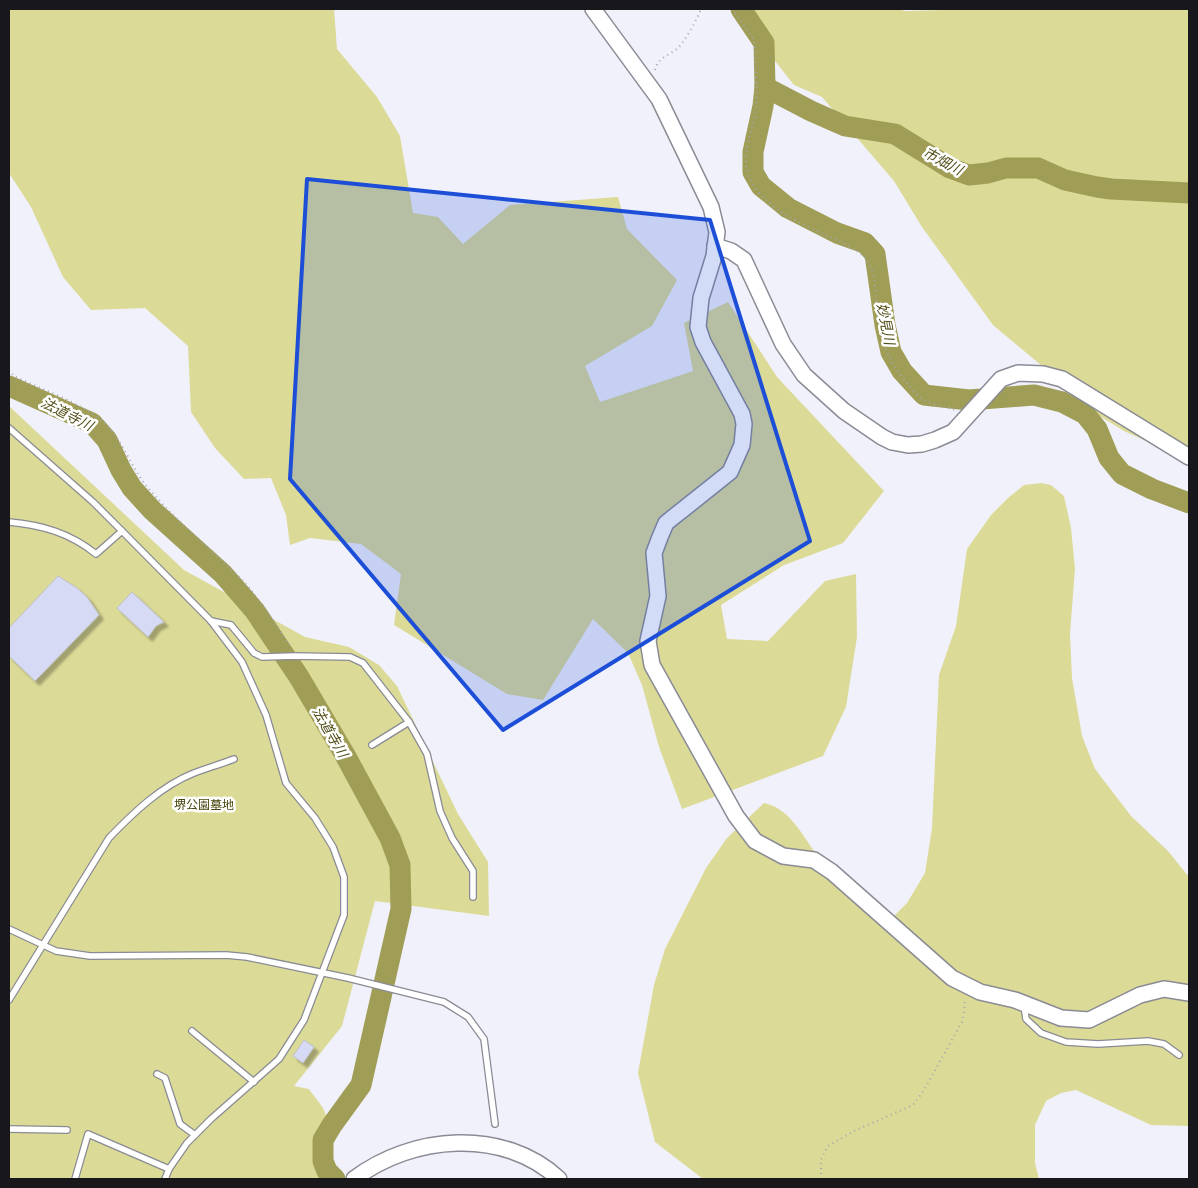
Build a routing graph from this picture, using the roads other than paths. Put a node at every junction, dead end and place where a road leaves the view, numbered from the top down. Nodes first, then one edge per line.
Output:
1 (593, 9) edge
2 (715, 246) junction
3 (9, 428) edge
4 (1189, 457) edge
5 (9, 522) edge
6 (122, 531) junction
7 (211, 621) junction
8 (409, 722) junction
9 (372, 745) dead end
10 (234, 759) dead end
11 (473, 897) dead end
12 (9, 929) edge
13 (42, 945) junction
14 (322, 973) junction
15 (1189, 992) edge
16 (9, 1000) edge
17 (1024, 1003) junction
18 (192, 1031) dead end
19 (1179, 1055) dead end
20 (157, 1074) dead end
21 (254, 1082) junction
22 (495, 1124) dead end
23 (9, 1129) edge
24 (67, 1130) dead end
25 (195, 1135) junction
26 (169, 1169) junction
27 (557, 1178) edge
28 (75, 1179) edge
29 (165, 1179) edge
30 (354, 1179) edge

1 - 2 street
2 - 4 street
2 - 17 street
3 - 6 lane
5 - 6 lane
6 - 7 lane
7 - 8 lane
7 - 14 lane
8 - 9 lane
8 - 11 lane
10 - 13 lane
12 - 13 lane
13 - 14 lane
13 - 16 lane
14 - 21 lane
14 - 22 lane
15 - 17 street
17 - 19 lane
18 - 21 lane
20 - 25 lane
21 - 25 lane
23 - 24 lane
25 - 26 lane
26 - 28 lane
26 - 29 lane
27 - 30 street

